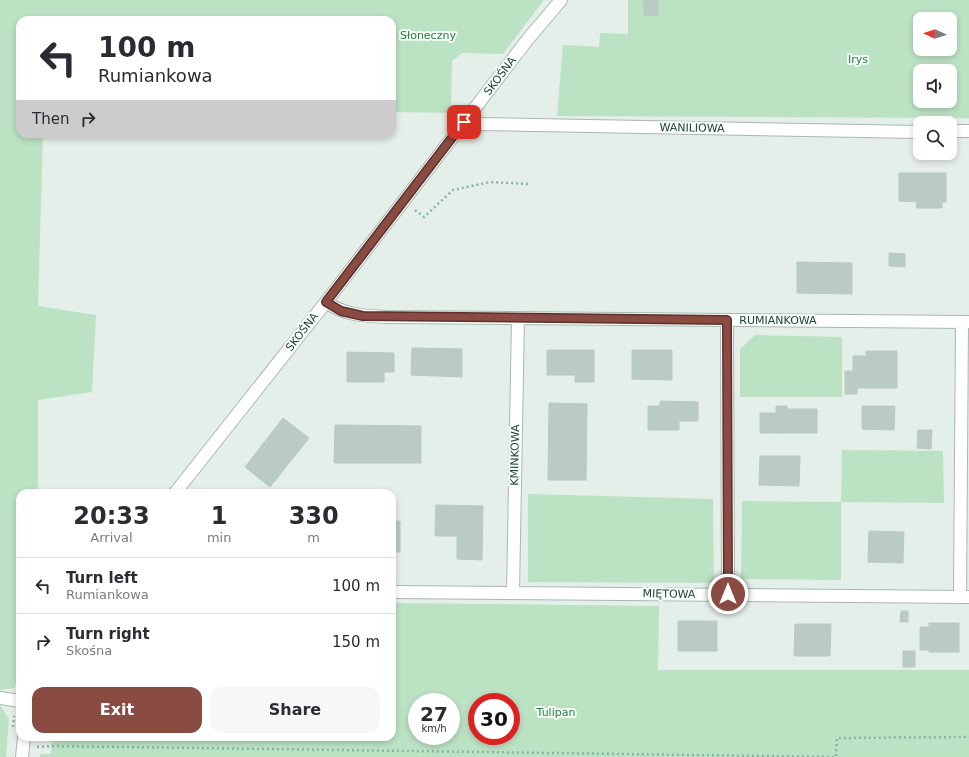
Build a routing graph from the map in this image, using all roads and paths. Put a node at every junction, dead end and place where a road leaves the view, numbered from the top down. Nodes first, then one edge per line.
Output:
1 (561, 0) edge
2 (464, 122) junction
3 (957, 131) edge
4 (969, 131) edge
5 (913, 132) edge
6 (528, 184) dead end
7 (404, 202) junction
8 (326, 302) junction
9 (518, 318) junction
10 (727, 320) junction
11 (965, 322) edge
12 (178, 489) edge
13 (396, 592) edge
14 (513, 593) junction
15 (728, 594) junction
16 (964, 597) edge
17 (0, 698) edge
18 (16, 701) edge
19 (969, 737) edge
20 (21, 744) edge

1 - 2 street, SKOŚNA
2 - 5 street, WANILIOWA
2 - 7 street, SKOŚNA
3 - 4 street
6 - 7 path
7 - 8 street, SKOŚNA
8 - 9 street, RUMIANKOWA
8 - 12 street, SKOŚNA
9 - 10 street, RUMIANKOWA
9 - 14 street, KMINKOWA
10 - 11 street, RUMIANKOWA
10 - 15 street
11 - 16 street
13 - 14 street, MIĘTOWA
14 - 15 street, MIĘTOWA
15 - 16 street, MIĘTOWA
17 - 18 street
19 - 20 path

